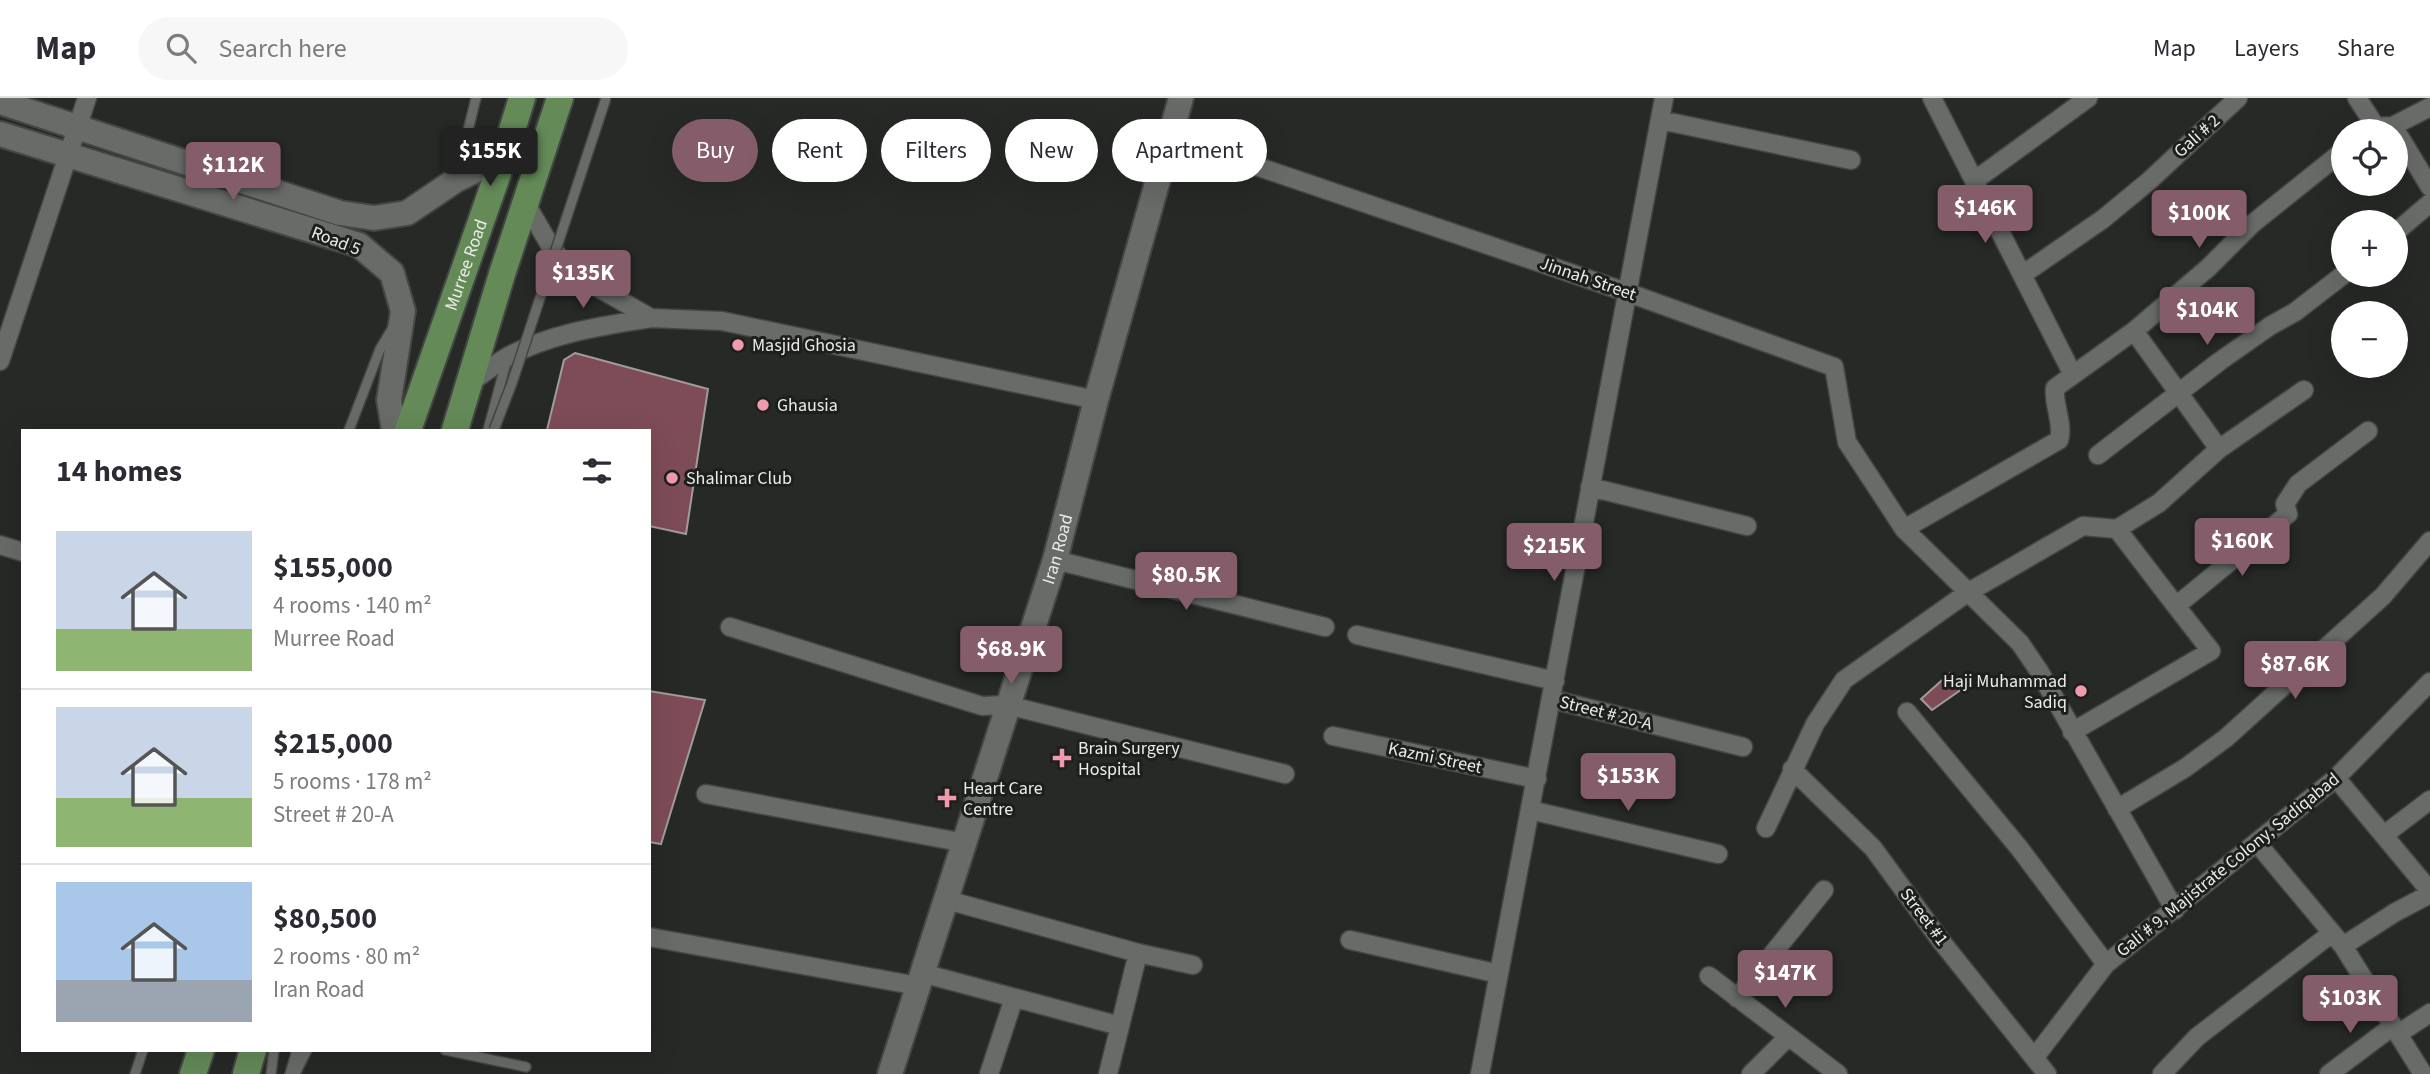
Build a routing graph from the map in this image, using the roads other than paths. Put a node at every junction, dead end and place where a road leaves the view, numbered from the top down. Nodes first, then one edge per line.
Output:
1 (87, 98) edge
2 (476, 98) edge
3 (522, 98) edge
4 (561, 98) edge
5 (606, 98) edge
6 (1181, 98) edge
7 (1664, 98) edge
8 (1933, 98) edge
9 (2088, 98) edge
10 (2238, 98) edge
11 (2357, 98) edge
12 (0, 102) edge
13 (2430, 107) edge
14 (1175, 119) edge
15 (2373, 119) edge
16 (2401, 119) edge
17 (1660, 120) junction
18 (77, 127) junction
19 (0, 134) edge
20 (66, 155) junction
21 (504, 156) junction
22 (1851, 160) dead end
23 (2331, 160) edge
24 (2408, 161) edge
25 (1267, 169) edge
26 (456, 180) junction
27 (1974, 181) junction
28 (1158, 182) edge
29 (2430, 187) edge
30 (2430, 203) edge
31 (526, 204) junction
32 (2408, 222) edge
33 (2022, 275) junction
34 (2331, 284) edge
35 (1626, 292) junction
36 (403, 310) junction
37 (651, 318) junction
38 (2134, 331) junction
39 (507, 357) junction
40 (0, 361) edge
41 (2073, 375) junction
42 (471, 382) junction
43 (2304, 390) dead end
44 (2179, 392) junction
45 (1096, 400) junction
46 (349, 429) edge
47 (394, 429) edge
48 (408, 429) edge
49 (455, 429) edge
50 (488, 429) edge
51 (494, 429) edge
52 (2368, 430) dead end
53 (2219, 449) junction
54 (2098, 455) dead end
55 (1590, 488) junction
56 (1747, 526) dead end
57 (1904, 529) junction
58 (2117, 529) junction
59 (2430, 541) edge
60 (0, 545) edge
61 (21, 551) edge
62 (1055, 560) junction
63 (1967, 593) junction
64 (2176, 606) junction
65 (730, 627) dead end
66 (1325, 627) dead end
67 (1357, 635) dead end
68 (1555, 681) junction
69 (2430, 682) edge
70 (1551, 699) junction
71 (1007, 705) junction
72 (1908, 712) dead end
73 (2072, 732) junction
74 (1333, 736) dead end
75 (1743, 747) dead end
76 (1792, 769) junction
77 (1285, 774) dead end
78 (2336, 778) junction
79 (1537, 779) junction
80 (706, 794) dead end
81 (2430, 800) edge
82 (2117, 809) junction
83 (1530, 810) junction
84 (1766, 828) dead end
85 (2384, 835) junction
86 (965, 843) junction
87 (2257, 843) junction
88 (1718, 854) dead end
89 (1824, 890) dead end
90 (2430, 893) edge
91 (947, 900) junction
92 (2175, 910) junction
93 (651, 937) edge
94 (1350, 940) dead end
95 (2337, 940) junction
96 (1138, 953) junction
97 (2106, 964) junction
98 (1193, 965) dead end
99 (1499, 974) junction
100 (1709, 976) dead end
101 (920, 980) junction
102 (1014, 998) junction
103 (1737, 998) junction
104 (2430, 1013) edge
105 (1120, 1026) junction
106 (2395, 1030) junction
107 (1788, 1037) junction
108 (142, 1052) edge
109 (200, 1052) edge
110 (252, 1052) edge
111 (274, 1052) edge
112 (296, 1052) edge
113 (306, 1052) edge
114 (454, 1052) edge
115 (2035, 1057) junction
116 (526, 1067) dead end
117 (135, 1074) edge
118 (193, 1074) edge
119 (246, 1074) edge
120 (271, 1074) edge
121 (289, 1074) edge
122 (295, 1074) edge
123 (890, 1074) edge
124 (989, 1074) edge
125 (1108, 1074) edge
126 (1480, 1074) edge
127 (1751, 1074) edge
128 (1838, 1074) edge
129 (2047, 1074) edge
130 (2162, 1074) edge
131 (2329, 1074) edge
132 (2423, 1074) edge

1 - 18 street
2 - 26 lane
3 - 21 main road, Murree Road
4 - 31 main road
5 - 51 lane, bridge
6 - 14 main road, Iran Road
7 - 17 street
8 - 27 street
9 - 27 street
10 - 33 street, Gali # 2
11 - 15 street
12 - 18 main road, Road 5
13 - 16 street
17 - 22 street
17 - 35 street
18 - 20 street
18 - 26 main road, Road 5
19 - 20 main road, Road 5
20 - 36 main road, Road 5
20 - 40 street
21 - 26 main road, Road 5
21 - 48 main road, Murree Road
23 - 38 street
24 - 29 street
25 - 35 street, Jinnah Street
27 - 33 street
28 - 45 main road, Iran Road
30 - 32 street
31 - 37 street
31 - 42 main road
33 - 41 street
34 - 44 street
35 - 55 street
35 - 57 street, Jinnah Street
36 - 46 lane
36 - 47 main road, Road 5
37 - 39 street
37 - 45 street
38 - 41 street
38 - 44 street
39 - 42 street
39 - 50 lane
41 - 57 street
42 - 49 main road
43 - 53 street
44 - 53 street
44 - 54 street
45 - 62 main road, Iran Road
52 - 64 street
53 - 58 street
55 - 56 street
55 - 68 street
57 - 63 street
58 - 63 street
58 - 64 street
59 - 82 street
60 - 61 street
62 - 66 street
62 - 71 main road, Iran Road
63 - 73 street
63 - 76 street
64 - 73 street
65 - 71 street
67 - 68 street
68 - 70 street
69 - 78 street, Gali # 9, Majistrate Colony, Sadiqabad
70 - 75 street, Street # 20-A
70 - 79 street
71 - 77 street
71 - 86 main road, Iran Road
72 - 97 street
73 - 82 street
74 - 79 street, Kazmi Street
76 - 84 street
76 - 115 street, Street #1
78 - 85 street
78 - 87 street, Gali # 9, Majistrate Colony, Sadiqabad
79 - 83 street
80 - 86 street
81 - 85 street
82 - 92 street
83 - 88 street
83 - 99 street
85 - 90 street
86 - 91 main road, Iran Road
87 - 92 street, Gali # 9, Majistrate Colony, Sadiqabad
87 - 95 street
89 - 103 street
90 - 95 street
91 - 96 street
91 - 101 main road, Iran Road
92 - 97 street, Gali # 9, Majistrate Colony, Sadiqabad
93 - 101 street
94 - 99 street
95 - 106 street
95 - 130 street
96 - 98 street
96 - 105 street
97 - 115 street, Gali # 9, Majistrate Colony, Sadiqabad
99 - 126 street
100 - 103 street
101 - 102 street
101 - 123 main road, Iran Road
102 - 105 street
102 - 124 street
103 - 107 street
104 - 106 street
105 - 125 street
106 - 131 street
106 - 132 street
107 - 127 street
107 - 128 street
108 - 117 lane
109 - 118 main road
110 - 119 main road
111 - 120 lane
112 - 121 lane
113 - 122 lane
114 - 116 lane
115 - 129 street, Street #1

